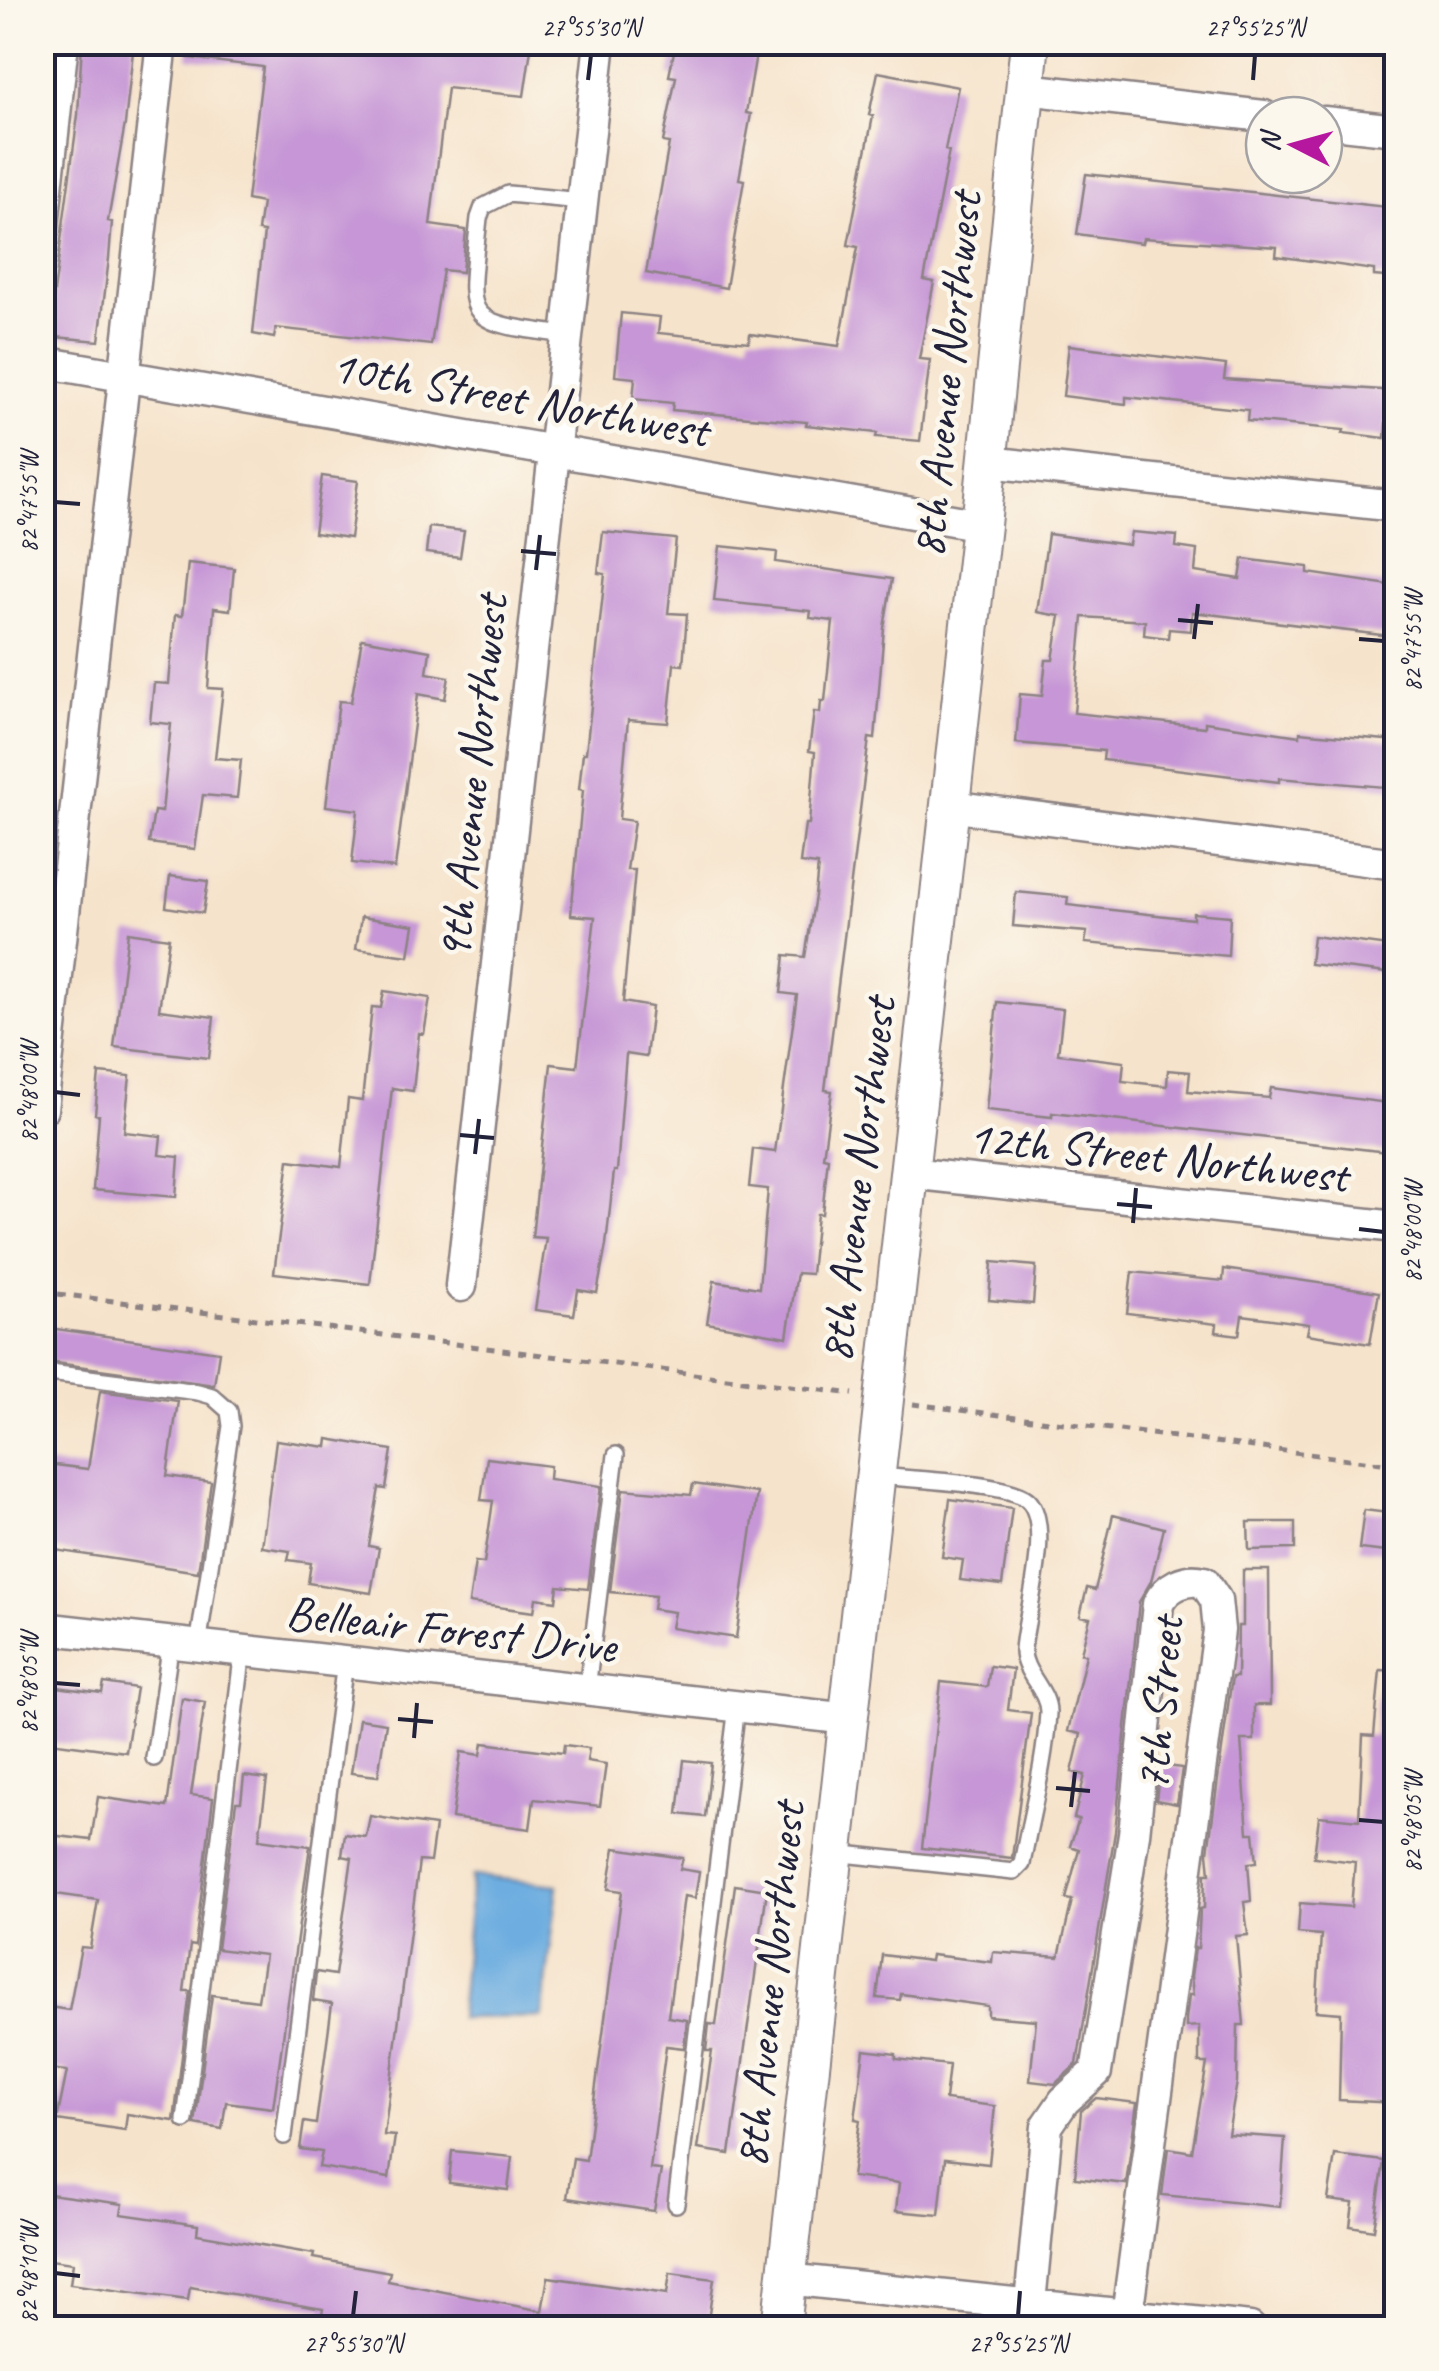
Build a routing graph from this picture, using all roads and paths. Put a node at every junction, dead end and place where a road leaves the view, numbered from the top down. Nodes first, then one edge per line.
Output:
1 (63, 42) edge
2 (162, 42) edge
3 (600, 42) edge
4 (1030, 42) edge
5 (1026, 89) junction
6 (1244, 114) edge
7 (1344, 124) edge
8 (1396, 130) edge
9 (582, 201) junction
10 (42, 234) edge
11 (567, 335) junction
12 (42, 362) edge
13 (126, 376) junction
14 (554, 449) junction
15 (988, 462) junction
16 (1396, 506) edge
17 (981, 526) junction
18 (949, 806) junction
19 (1396, 864) edge
20 (42, 1109) edge
21 (910, 1174) junction
22 (1396, 1228) edge
23 (461, 1286) dead end
24 (42, 1292) edge
25 (42, 1372) edge
26 (882, 1398) junction
27 (616, 1455) dead end
28 (1396, 1465) edge
29 (876, 1476) junction
30 (42, 1628) edge
31 (184, 1644) junction
32 (244, 1650) junction
33 (345, 1662) junction
34 (587, 1689) junction
35 (737, 1706) junction
36 (849, 1719) junction
37 (154, 1758) dead end
38 (834, 1853) junction
39 (185, 2120) dead end
40 (284, 2136) dead end
41 (676, 2204) dead end
42 (786, 2279) junction
43 (1030, 2303) junction
44 (1128, 2315) junction
45 (780, 2328) edge
46 (1250, 2328) edge

1 - 10 street
2 - 13 street
3 - 9 street, 9th Avenue Northwest
4 - 5 street, 8th Avenue Northwest
5 - 6 street
5 - 15 street, 8th Avenue Northwest
7 - 8 street
9 - 11 street, 9th Avenue Northwest
9 - 11 lane
11 - 14 street, 9th Avenue Northwest
12 - 13 street, 10th Street Northwest
13 - 14 street, 10th Street Northwest
13 - 20 street
14 - 17 street, 10th Street Northwest
14 - 23 street, 9th Avenue Northwest
15 - 16 street
15 - 17 street, 8th Avenue Northwest
17 - 18 street, 8th Avenue Northwest
18 - 19 street
18 - 21 street, 8th Avenue Northwest
21 - 22 street, 12th Street Northwest
21 - 26 street, 8th Avenue Northwest
24 - 26 path
25 - 31 lane
26 - 28 path
26 - 29 street, 8th Avenue Northwest
27 - 34 lane
29 - 36 street, 8th Avenue Northwest
29 - 38 lane
30 - 31 street, Belleair Forest Drive
31 - 32 street, Belleair Forest Drive
31 - 37 lane
32 - 33 street, Belleair Forest Drive
32 - 39 lane
33 - 34 street, Belleair Forest Drive
33 - 40 lane
34 - 35 street, Belleair Forest Drive
35 - 36 street, Belleair Forest Drive
35 - 41 lane
36 - 38 street, 8th Avenue Northwest
38 - 42 street, 8th Avenue Northwest
42 - 43 street
42 - 45 street, 8th Avenue Northwest
43 - 44 street
43 - 44 street, 7th Street
44 - 46 street

